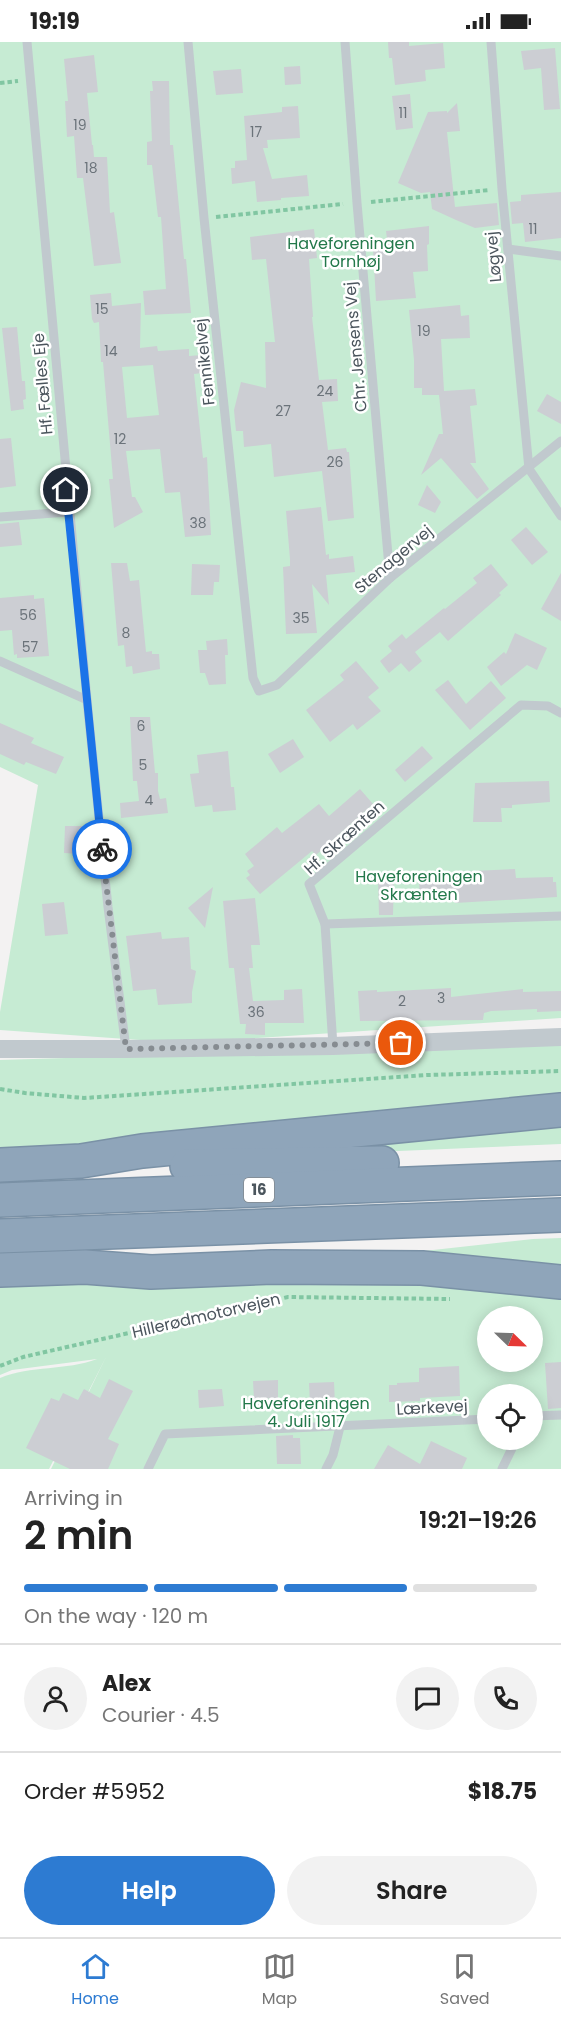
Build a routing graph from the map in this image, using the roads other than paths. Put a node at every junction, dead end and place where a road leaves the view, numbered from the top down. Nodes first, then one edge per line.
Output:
1 (27, 42) edge
2 (188, 42) edge
3 (345, 42) edge
4 (491, 42) edge
5 (508, 249) junction
6 (561, 256) edge
7 (561, 441) edge
8 (529, 469) junction
9 (69, 512) junction
10 (561, 516) edge
11 (0, 517) edge
12 (390, 578) junction
13 (0, 661) edge
14 (253, 678) joint
15 (87, 700) junction
16 (561, 713) edge
17 (561, 916) edge
18 (326, 924) junction
19 (561, 1037) edge
20 (333, 1046) junction
21 (0, 1048) edge
22 (126, 1049) junction
23 (561, 1110) edge
24 (81, 1161) junction
25 (0, 1165) edge
26 (561, 1178) edge
27 (517, 1180) junction
28 (0, 1200) edge
29 (561, 1215) edge
30 (444, 1219) junction
31 (0, 1236) edge
32 (85, 1267) junction
33 (0, 1270) edge
34 (561, 1282) edge
35 (561, 1415) edge
36 (543, 1416) edge
37 (477, 1420) edge
38 (340, 1427) junction
39 (511, 1450) edge
40 (148, 1469) edge
41 (326, 1469) edge
42 (502, 1469) edge

1 - 9 lane, Hf. Fælles Eje
2 - 14 lane, Fennikelvej
3 - 12 lane, Chr. Jensens Vej
4 - 5 lane, Løgvej
5 - 6 lane
5 - 8 lane, Løgvej
7 - 8 lane, Stenagervej
8 - 10 lane
8 - 12 lane, Stenagervej
9 - 11 lane
9 - 15 lane, Hf. Fælles Eje
12 - 14 lane, Stenagervej
13 - 15 lane
15 - 22 lane, Hf. Fælles Eje
16 - 18 lane, Hf. Skrænten
17 - 18 lane
18 - 20 lane
19 - 20 street
20 - 22 street
21 - 22 street
23 - 24 highway
24 - 25 highway
24 - 27 highway
26 - 27 highway, 16
27 - 28 highway, 16
29 - 30 highway, 16
30 - 31 highway, 16
30 - 32 highway, 16
32 - 33 highway
32 - 34 highway
35 - 36 lane
37 - 38 lane, Lærkevej
38 - 40 lane, Lærkevej
38 - 41 lane
39 - 42 lane

